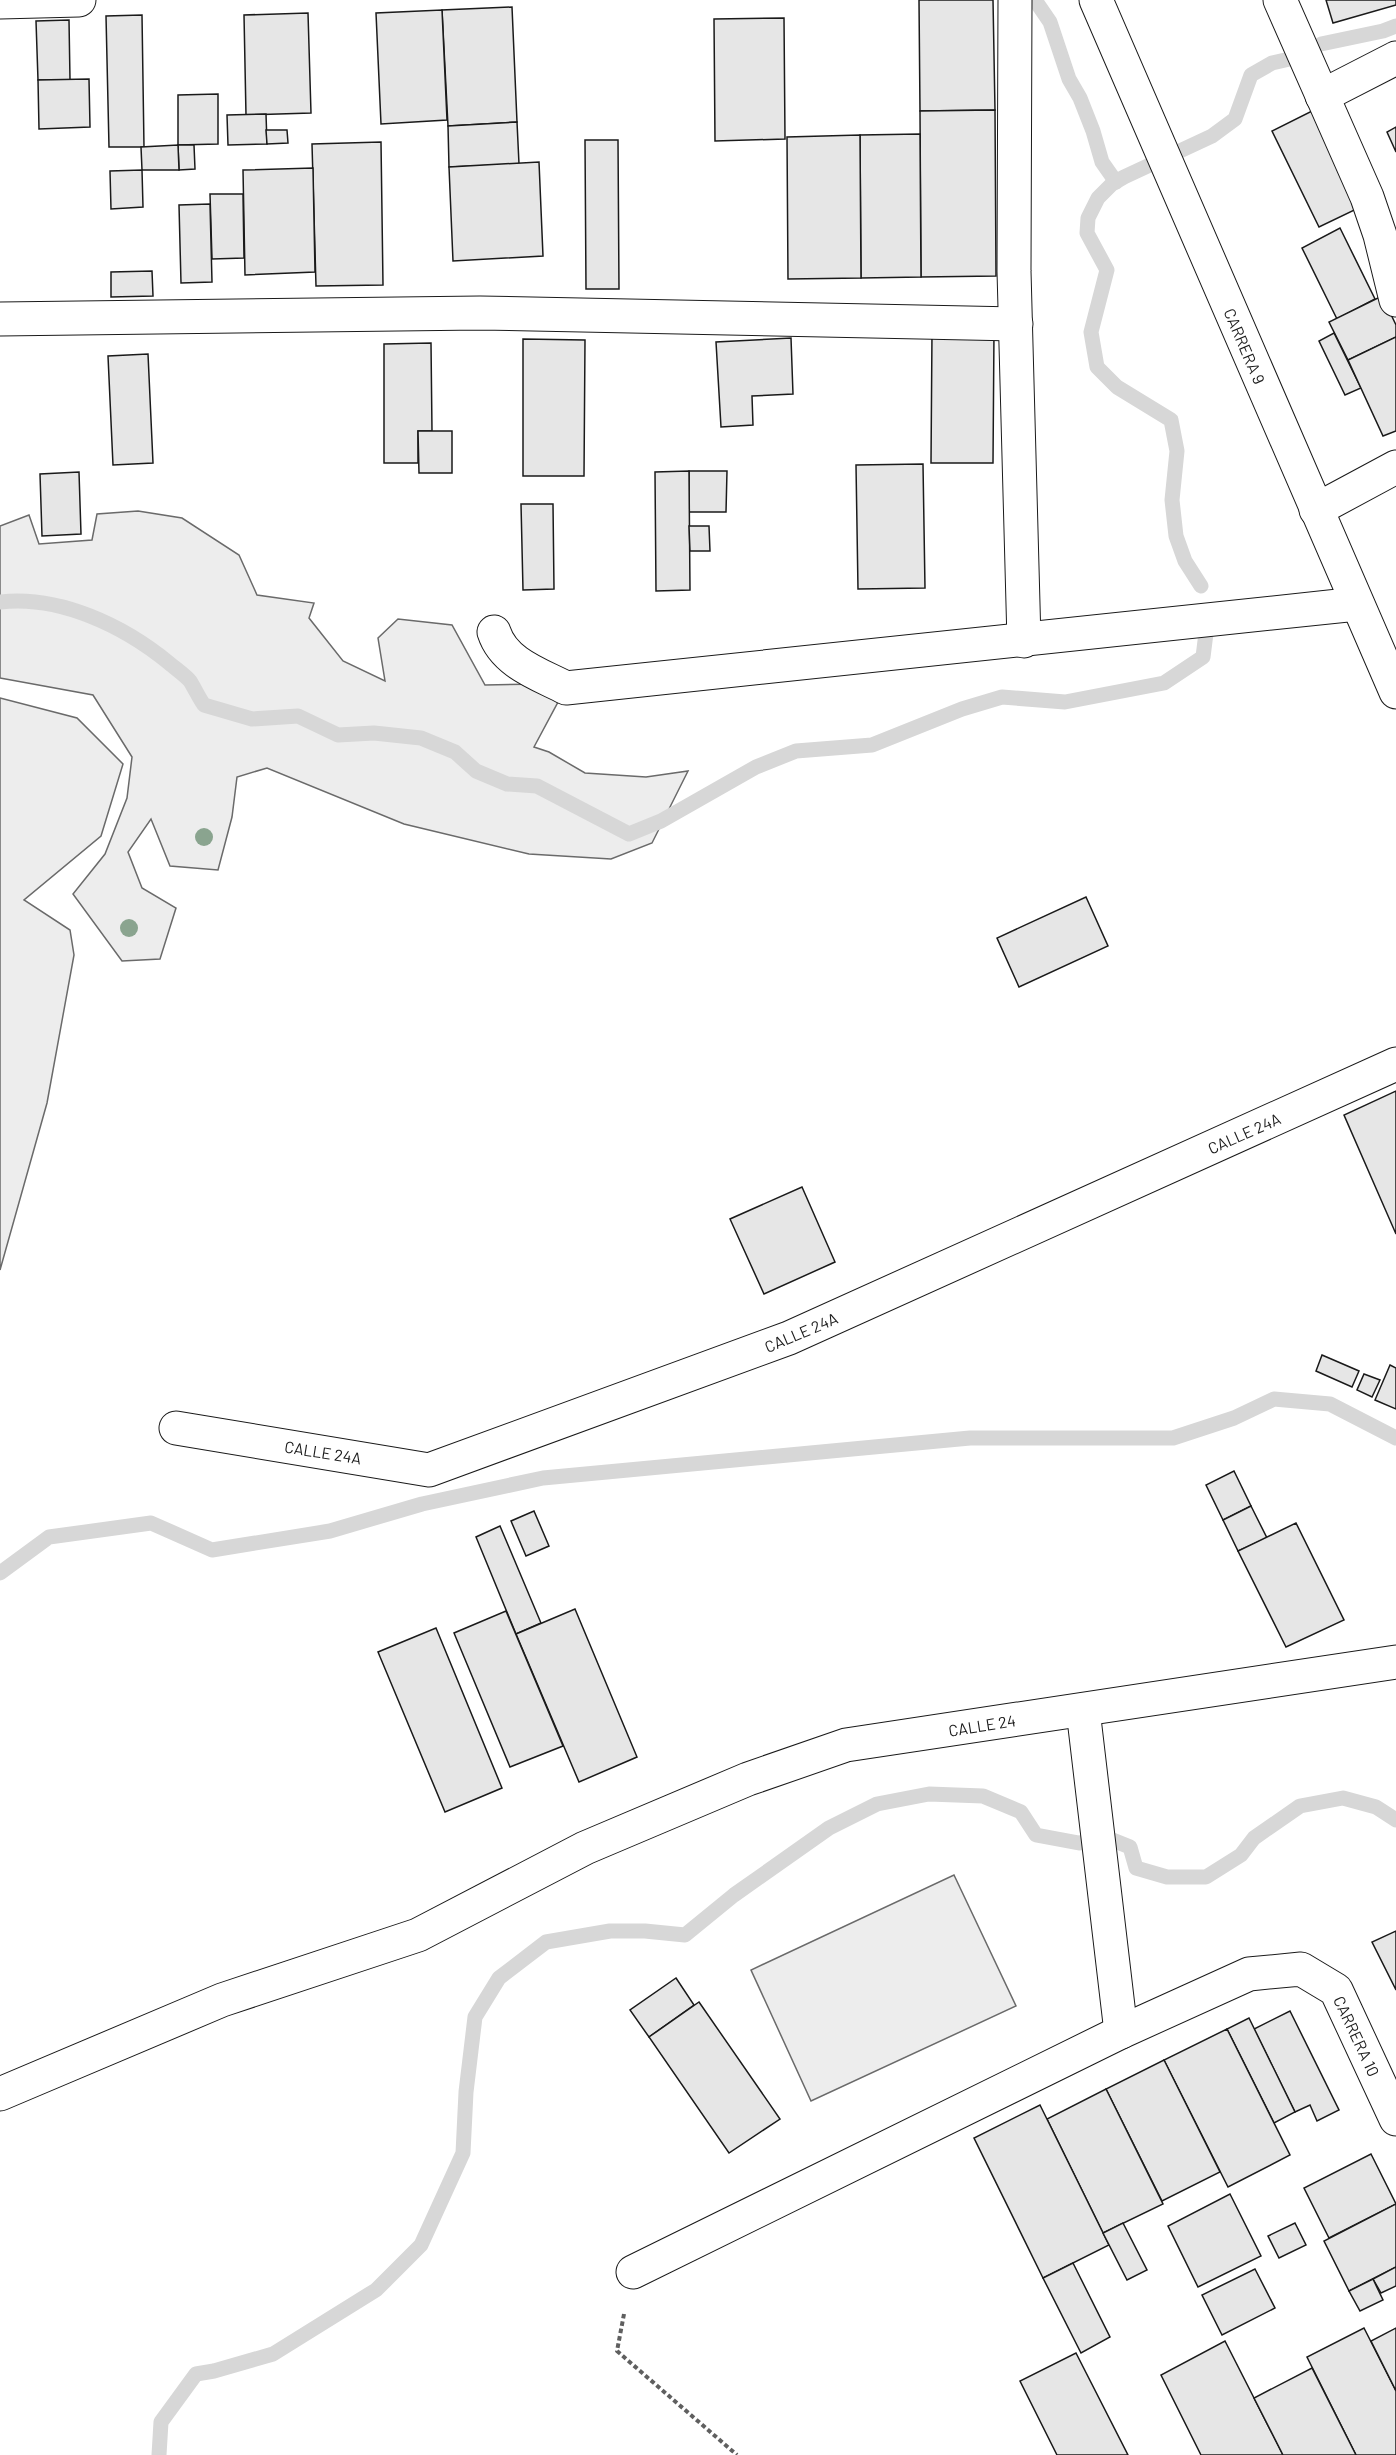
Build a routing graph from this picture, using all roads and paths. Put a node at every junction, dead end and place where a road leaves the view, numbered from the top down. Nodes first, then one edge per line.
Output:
1 (79, 0) edge
2 (1015, 0) edge
3 (1096, 0) edge
4 (1280, 0) edge
5 (0, 2) edge
6 (1396, 58) edge
7 (1322, 96) junction
8 (1396, 300) edge
9 (0, 319) edge
10 (1016, 324) junction
11 (1396, 467) edge
12 (1316, 510) junction
13 (1357, 604) junction
14 (494, 633) dead end
15 (1024, 641) junction
16 (1393, 680) edge
17 (1396, 1064) edge
18 (176, 1428) dead end
19 (1396, 1662) edge
20 (1083, 1710) junction
21 (1121, 2032) junction
22 (0, 2094) edge
23 (1396, 2119) edge
24 (633, 2272) joint
25 (737, 2455) edge

1 - 5 main road
2 - 10 main road
3 - 12 main road, CARRERA 9
4 - 7 main road
6 - 7 main road
7 - 8 main road
9 - 10 main road
10 - 15 main road
11 - 12 main road
12 - 13 main road, CARRERA 9
13 - 15 main road
13 - 16 main road, CARRERA 9
14 - 15 main road
17 - 18 main road, CALLE 24A
19 - 20 main road, CALLE 24
20 - 21 main road
20 - 22 main road, CALLE 24
21 - 23 main road, CARRERA 10
21 - 24 main road
24 - 25 path

